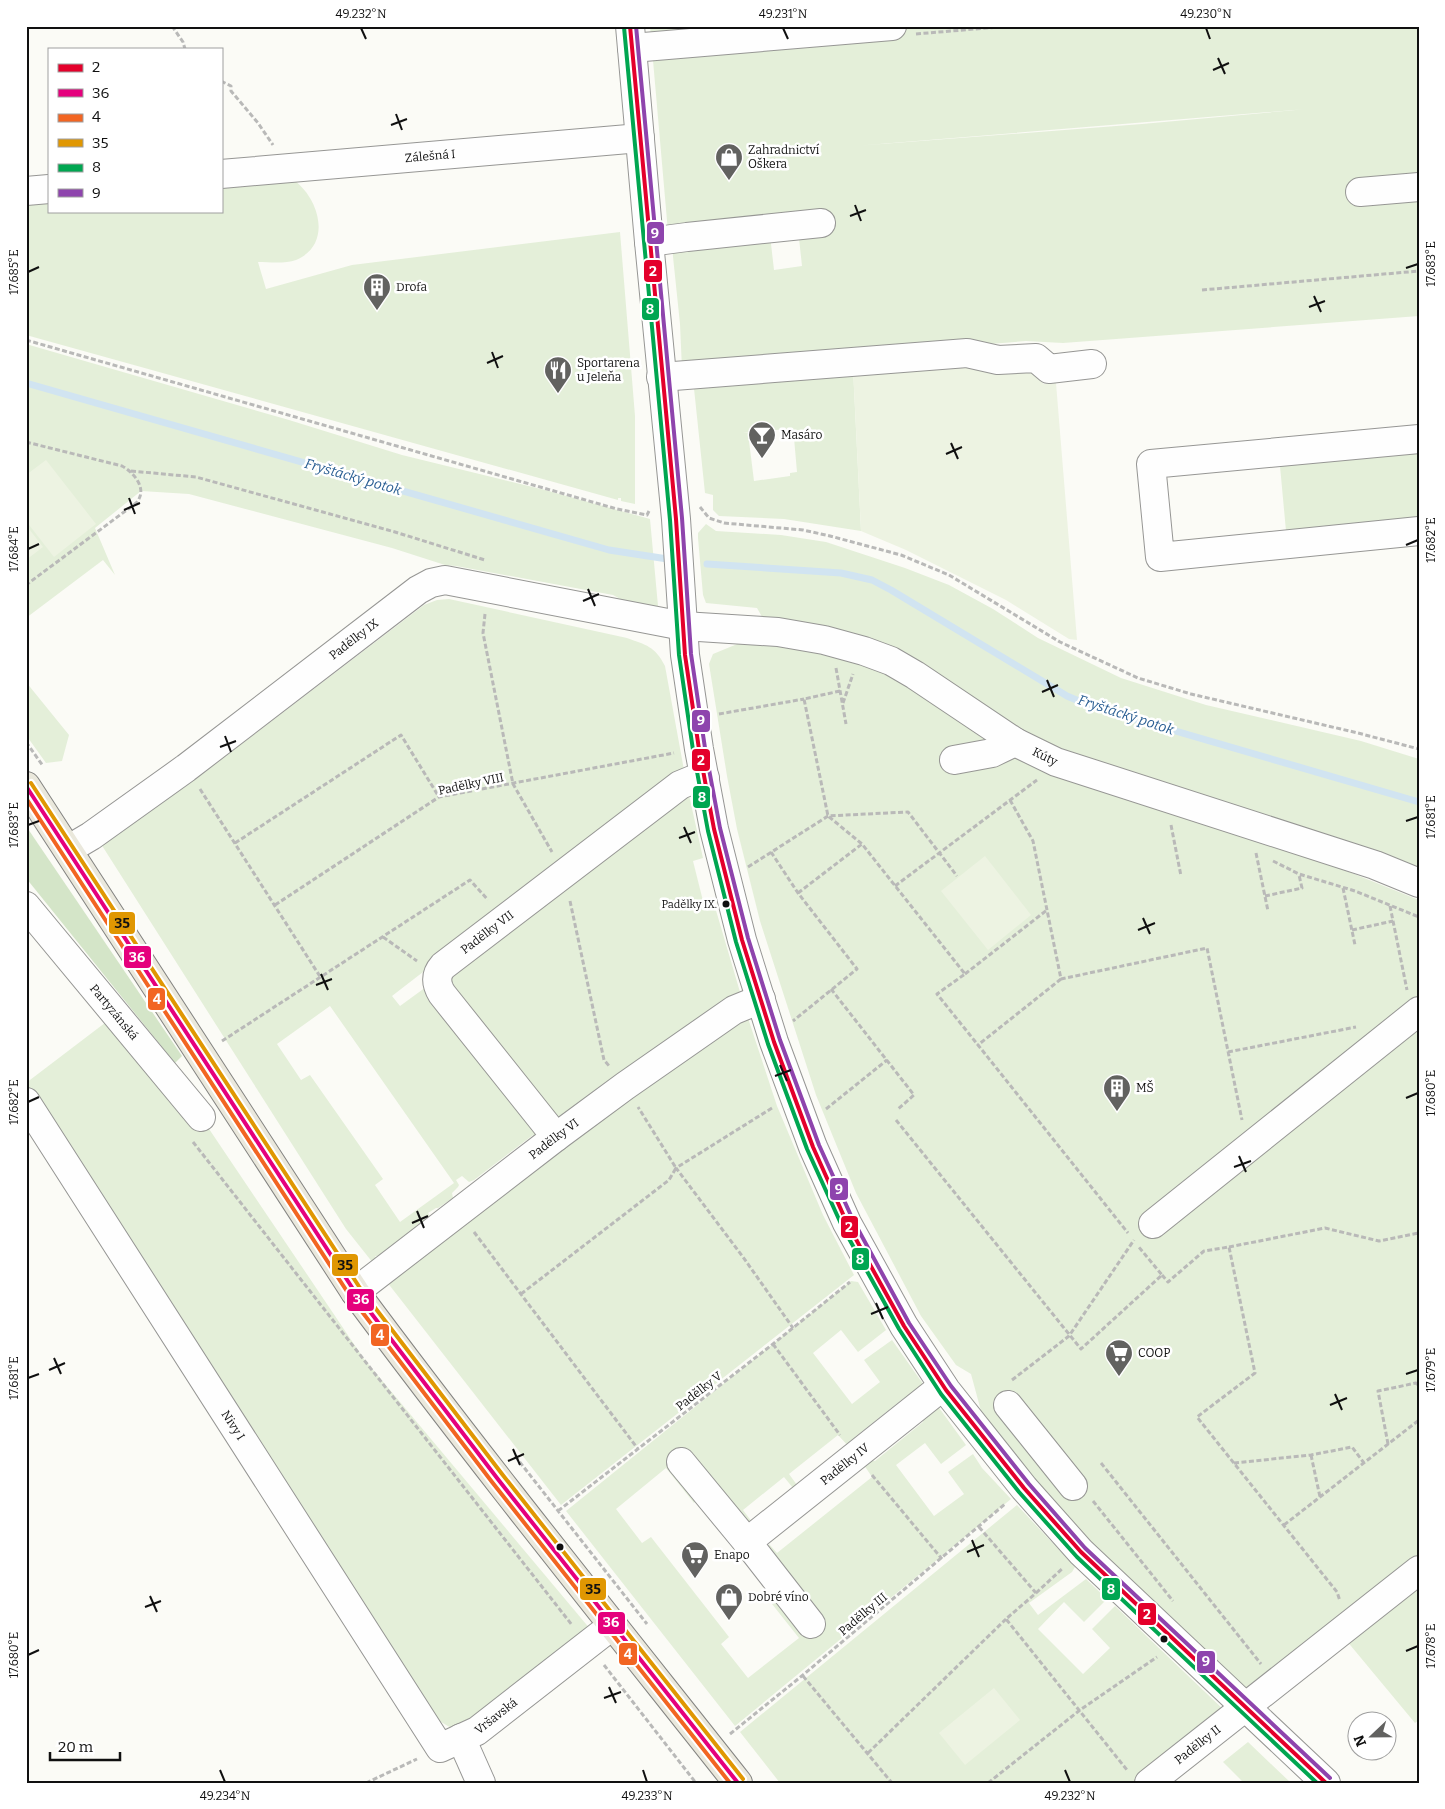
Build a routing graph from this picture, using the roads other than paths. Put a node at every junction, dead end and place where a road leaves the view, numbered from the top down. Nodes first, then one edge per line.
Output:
1 (892, 26) edge
2 (631, 37) edge
3 (640, 138) junction
4 (222, 174) edge
5 (1419, 187) edge
6 (48, 189) edge
7 (26, 191) edge
8 (1360, 192) dead end
9 (822, 223) dead end
10 (649, 242) junction
11 (1092, 364) dead end
12 (661, 377) junction
13 (1419, 439) edge
14 (1419, 531) edge
15 (683, 626) junction
16 (1015, 742) junction
17 (954, 760) dead end
18 (705, 778) junction
19 (26, 786) edge
20 (69, 849) junction
21 (1419, 883) edge
22 (26, 906) edge
23 (761, 999) junction
24 (1414, 1020) edge
25 (26, 1102) edge
26 (201, 1117) road end
27 (556, 1137) junction
28 (1143, 1232) road end
29 (356, 1292) junction
30 (943, 1386) junction
31 (1009, 1393) road end
32 (681, 1462) dead end
33 (1082, 1492) road end
34 (747, 1542) junction
35 (1419, 1570) edge
36 (811, 1624) dead end
37 (613, 1625) junction
38 (1247, 1706) junction
39 (451, 1743) junction
40 (1140, 1779) edge
41 (481, 1783) edge
42 (738, 1783) edge
43 (1326, 1783) edge

1 - 2 street
2 - 3 street
3 - 4 street, Zálešná I
3 - 10 street
5 - 8 street
6 - 7 street
9 - 10 street
10 - 12 street
11 - 12 street
12 - 15 street
13 - 14 street
15 - 16 street, Kúty
15 - 18 street
15 - 20 street, Padělky IX
16 - 17 street
16 - 21 street, Kúty
18 - 23 street
18 - 27 street, Padělky VII
19 - 20 main road
20 - 29 main road
22 - 26 street, Partyzánská
23 - 27 street, Padělky VI
23 - 30 street
24 - 28 street
25 - 39 street, Nivy I
27 - 29 street, Padělky VI
29 - 37 main road
30 - 34 street, Padělky IV
30 - 38 street
31 - 33 street
32 - 34 street
34 - 36 street
35 - 38 street
37 - 39 street, Vršavská
37 - 42 main road
38 - 40 street, Padělky II
38 - 43 street
39 - 41 street, Nivy I

